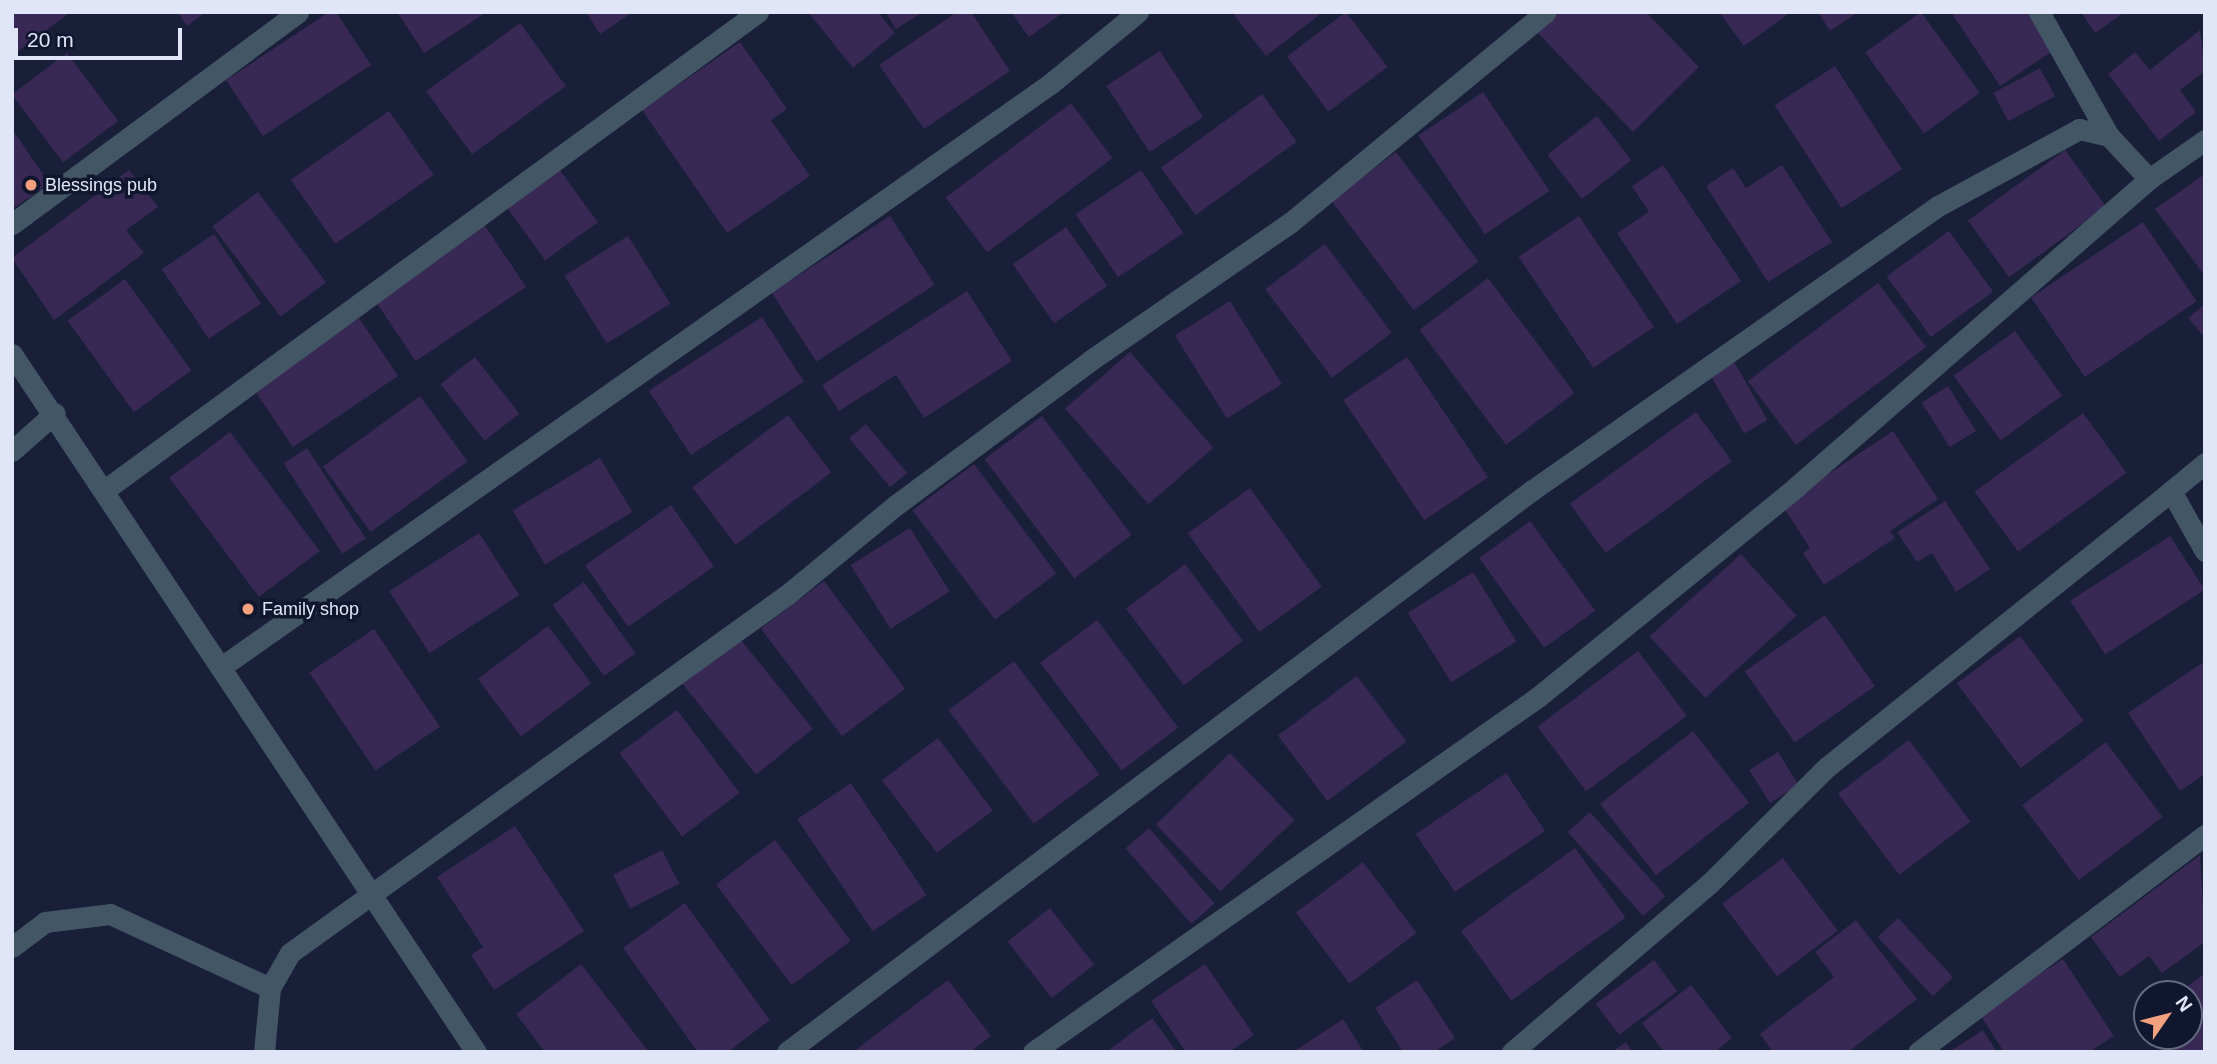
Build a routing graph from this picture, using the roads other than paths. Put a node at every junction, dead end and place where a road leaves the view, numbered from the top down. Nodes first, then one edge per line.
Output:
1 (298, 12) edge
2 (758, 12) edge
3 (1138, 12) edge
4 (1546, 12) edge
5 (2039, 12) edge
6 (2109, 136) junction
7 (2205, 140) edge
8 (2149, 179) junction
9 (12, 224) edge
10 (12, 354) edge
11 (55, 413) junction
12 (12, 451) edge
13 (2205, 463) edge
14 (106, 489) junction
15 (2171, 491) junction
16 (2205, 551) edge
17 (224, 665) junction
18 (2205, 835) edge
19 (374, 895) junction
20 (12, 947) edge
21 (270, 988) junction
22 (468, 1048) edge
23 (264, 1052) edge
24 (787, 1052) edge
25 (1033, 1052) edge
26 (1512, 1052) edge
27 (1918, 1052) edge

1 - 9 street
2 - 14 street
3 - 17 street
4 - 19 street
5 - 6 street
6 - 8 street
6 - 24 street
7 - 8 street
8 - 25 street
10 - 11 street
11 - 12 street
11 - 14 street
13 - 15 street
14 - 17 street
15 - 16 street
15 - 26 street
17 - 19 street
18 - 27 street
19 - 21 street
19 - 22 street
20 - 21 street
21 - 23 street

